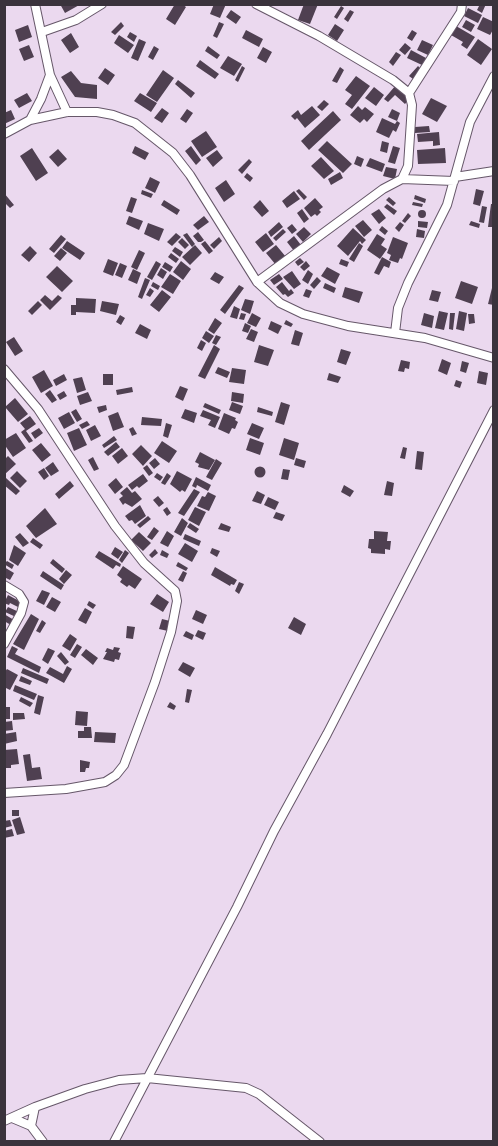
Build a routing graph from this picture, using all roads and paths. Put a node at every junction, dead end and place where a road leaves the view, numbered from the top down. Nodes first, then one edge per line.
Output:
1 (35, 4) edge
2 (102, 4) edge
3 (256, 4) edge
4 (462, 4) edge
5 (42, 32) junction
6 (50, 75) junction
7 (494, 76) edge
8 (409, 93) junction
9 (67, 111) junction
10 (30, 120) junction
11 (4, 134) edge
12 (494, 171) edge
13 (402, 178) junction
14 (455, 179) junction
15 (257, 282) junction
16 (395, 333) junction
17 (494, 358) edge
18 (4, 369) edge
19 (494, 410) edge
20 (4, 585) edge
21 (4, 644) edge
22 (4, 793) edge
23 (147, 1078) junction
24 (35, 1107) junction
25 (8, 1119) edge
26 (31, 1126) junction
27 (43, 1142) edge
28 (114, 1142) edge
29 (320, 1142) edge

1 - 5 street
2 - 5 street
3 - 8 street
4 - 8 street
5 - 6 street
6 - 9 street
6 - 10 street
7 - 14 street
8 - 13 street
9 - 10 street
9 - 15 street
10 - 11 street
12 - 14 street
13 - 14 street
13 - 15 street
14 - 16 street
15 - 16 street
16 - 17 street
18 - 22 street
19 - 23 street
20 - 21 street
23 - 24 street
23 - 28 street
23 - 29 street
24 - 25 street
24 - 26 street
25 - 26 street
26 - 27 street

